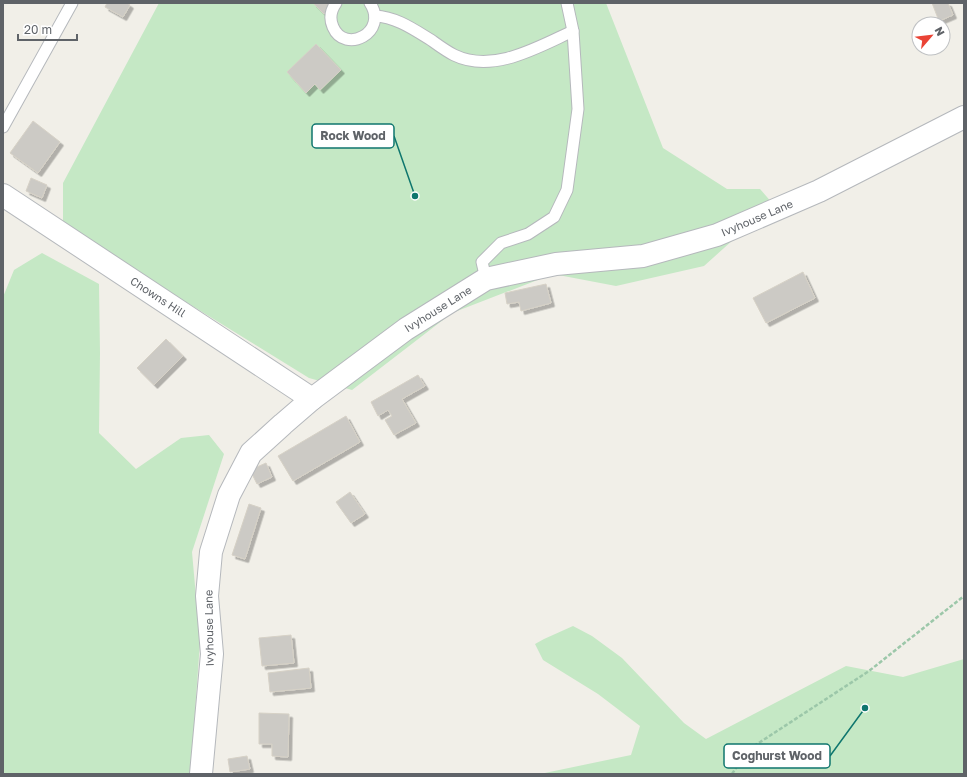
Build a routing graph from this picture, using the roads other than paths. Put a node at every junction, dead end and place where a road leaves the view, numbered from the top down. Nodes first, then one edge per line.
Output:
1 (72, 3) edge
2 (336, 3) edge
3 (370, 3) edge
4 (567, 3) edge
5 (375, 16) junction
6 (573, 31) junction
7 (964, 117) edge
8 (3, 127) edge
9 (3, 195) edge
10 (486, 279) junction
11 (312, 399) junction
12 (201, 774) edge

1 - 8 lane
2 - 5 lane
3 - 5 lane
4 - 6 lane
5 - 6 lane
6 - 10 lane
7 - 10 street, Ivyhouse Lane
9 - 11 street, Chowns Hill
10 - 11 street, Ivyhouse Lane
11 - 12 street, Ivyhouse Lane

